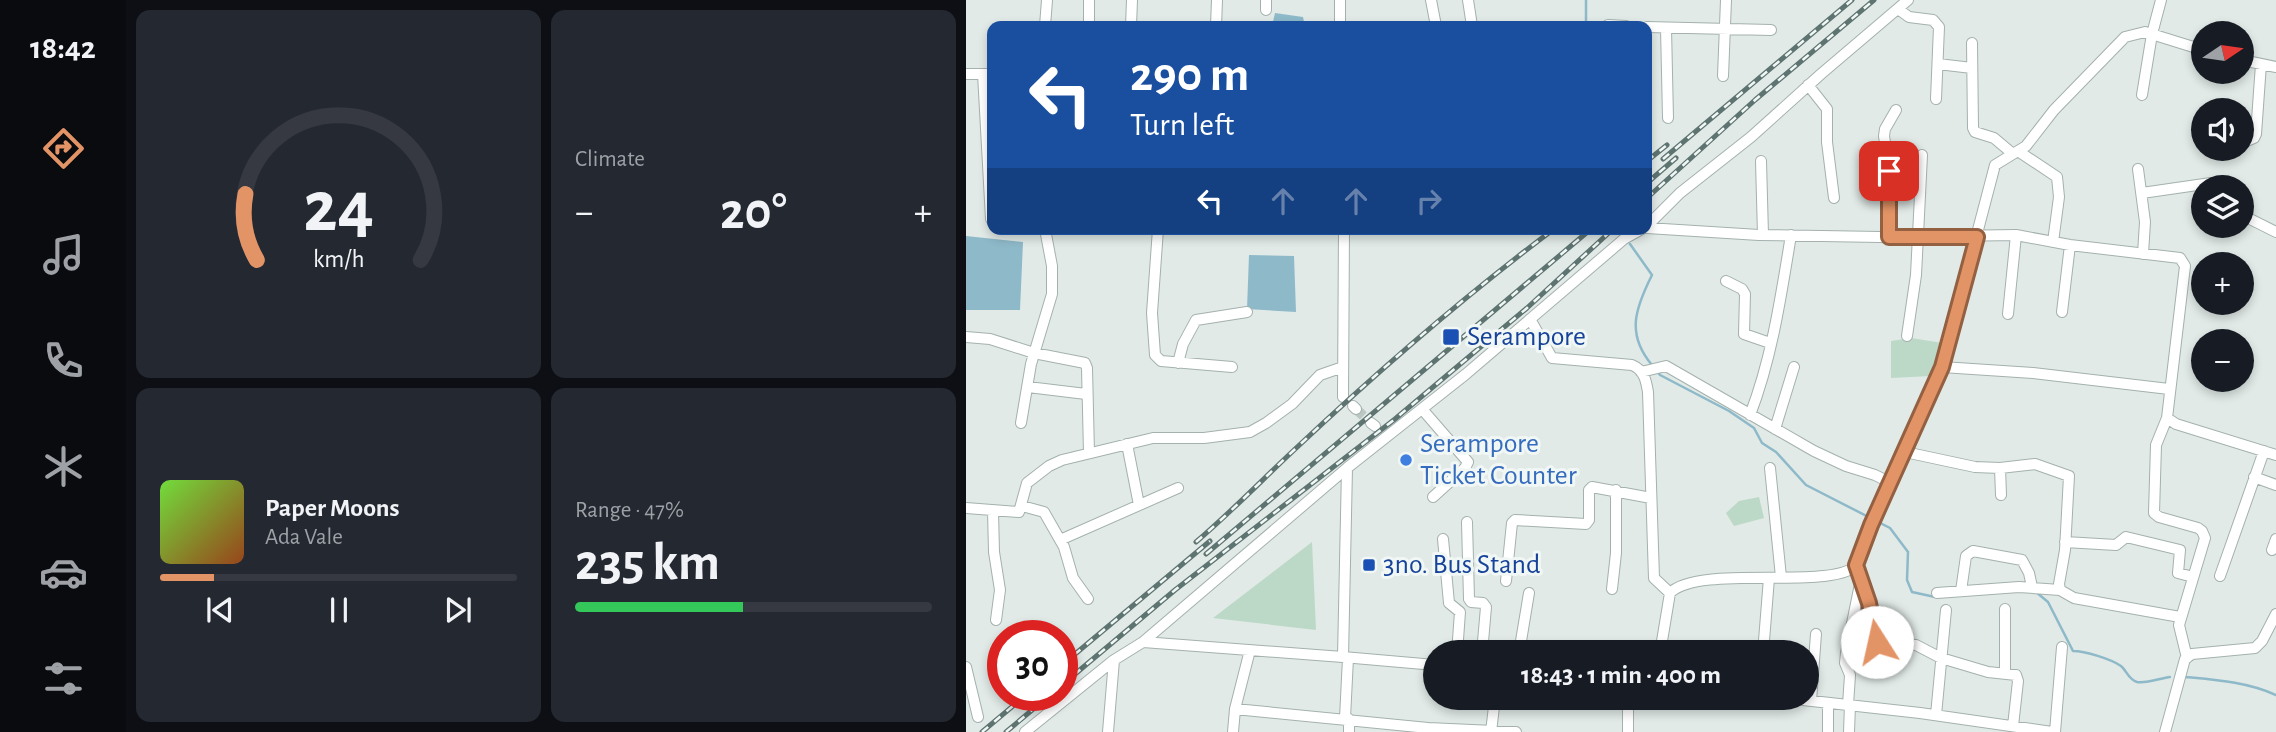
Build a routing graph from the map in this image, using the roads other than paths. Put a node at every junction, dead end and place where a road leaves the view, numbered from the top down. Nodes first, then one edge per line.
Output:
1 (1046, 0) edge
2 (1132, 0) edge
3 (1217, 0) edge
4 (1340, 0) edge
5 (1431, 0) edge
6 (1468, 0) edge
7 (1726, 0) edge
8 (1908, 0) edge
9 (2161, 0) edge
10 (1089, 1) edge
11 (1898, 9) junction
12 (1045, 21) edge
13 (1089, 21) edge
14 (1131, 21) edge
15 (1216, 21) edge
16 (1340, 21) edge
17 (1435, 21) edge
18 (1471, 21) edge
19 (1652, 27) edge
20 (1666, 28) junction
21 (1725, 29) junction
22 (1771, 30) dead end
23 (2152, 34) junction
24 (1972, 43) dead end
25 (2191, 46) edge
26 (2254, 63) edge
27 (1938, 64) junction
28 (2261, 64) junction
29 (2276, 67) edge
30 (1972, 68) junction
31 (966, 74) edge
32 (987, 74) edge
33 (1723, 76) dead end
34 (1808, 85) junction
35 (2142, 95) dead end
36 (1936, 99) dead end
37 (1896, 110) dead end
38 (1668, 118) dead end
39 (2254, 138) edge
40 (2015, 153) junction
41 (1922, 155) dead end
42 (1761, 161) dead end
43 (2138, 169) dead end
44 (2191, 186) edge
45 (2142, 193) junction
46 (1834, 198) dead end
47 (1652, 221) edge
48 (2254, 221) edge
49 (1652, 228) edge
50 (2276, 232) edge
51 (1046, 235) edge
52 (1158, 235) edge
53 (1344, 235) edge
54 (1632, 235) edge
55 (1763, 235) junction
56 (1791, 235) junction
57 (2015, 235) junction
58 (1889, 237) junction
59 (1917, 237) junction
60 (1977, 237) junction
61 (2053, 242) junction
62 (2070, 245) junction
63 (2143, 254) junction
64 (1726, 281) dead end
65 (1247, 312) dead end
66 (2062, 312) dead end
67 (2008, 314) dead end
68 (1530, 319) junction
69 (1907, 336) dead end
70 (966, 337) edge
71 (1770, 343) junction
72 (1034, 353) junction
73 (1178, 362) junction
74 (1232, 367) dead end
75 (1343, 367) junction
76 (1794, 367) dead end
77 (1942, 367) junction
78 (1641, 372) junction
79 (1028, 387) junction
80 (2169, 389) junction
81 (1086, 394) junction
82 (1343, 397) dead end
83 (1422, 409) junction
84 (1750, 415) junction
85 (2167, 418) junction
86 (1021, 423) dead end
87 (1775, 429) junction
88 (1127, 444) junction
89 (2264, 451) junction
90 (1905, 452) junction
91 (1089, 453) junction
92 (2276, 455) edge
93 (1347, 468) junction
94 (1770, 468) dead end
95 (2000, 468) junction
96 (2255, 477) junction
97 (1891, 483) junction
98 (2276, 485) edge
99 (1178, 488) dead end
100 (1616, 490) junction
101 (2001, 495) dead end
102 (1433, 497) dead end
103 (1651, 498) junction
104 (1139, 505) junction
105 (1022, 506) junction
106 (966, 508) edge
107 (993, 511) junction
108 (1467, 522) dead end
109 (1443, 539) dead end
110 (2276, 539) edge
111 (1060, 540) junction
112 (2065, 542) junction
113 (2272, 550) dead end
114 (1856, 565) junction
115 (2220, 576) dead end
116 (1781, 577) junction
117 (2193, 577) junction
118 (1769, 578) junction
119 (1861, 578) junction
120 (1506, 581) dead end
121 (2032, 587) junction
122 (1612, 589) dead end
123 (2060, 590) junction
124 (1961, 591) junction
125 (1529, 593) dead end
126 (1670, 593) junction
127 (1937, 593) dead end
128 (1088, 599) dead end
129 (2005, 609) dead end
130 (1946, 610) dead end
131 (2276, 614) edge
132 (2180, 617) junction
133 (996, 620) dead end
134 (1816, 634) dead end
135 (1458, 640) edge
136 (1483, 640) edge
137 (1520, 640) edge
138 (1662, 640) edge
139 (1764, 640) edge
140 (1816, 640) edge
141 (1143, 642) junction
142 (2062, 647) dead end
143 (1250, 650) junction
144 (1941, 657) junction
145 (1345, 658) junction
146 (2187, 658) junction
147 (1114, 660) junction
148 (1423, 664) edge
149 (966, 667) edge
150 (2006, 674) junction
151 (1819, 702) edge
152 (1828, 703) junction
153 (1849, 705) junction
154 (1235, 709) junction
155 (1494, 710) edge
156 (1628, 710) edge
157 (1936, 715) junction
158 (978, 717) dead end
159 (1347, 719) junction
160 (1966, 719) junction
161 (2013, 726) junction
162 (1491, 731) edge
163 (1025, 732) edge
164 (1108, 732) edge
165 (1233, 732) edge
166 (1349, 732) edge
167 (1516, 732) edge
168 (1628, 732) edge
169 (1828, 732) edge
170 (1849, 732) edge
171 (1965, 732) edge
172 (2054, 732) edge
173 (2165, 732) edge

1 - 12 street
2 - 14 street
3 - 15 street
4 - 16 street
5 - 17 street
6 - 18 street
7 - 21 street
8 - 11 street
9 - 23 street
10 - 13 street
11 - 27 street
11 - 34 street
19 - 20 street
20 - 21 street
20 - 38 street
21 - 22 street
21 - 33 street
23 - 25 street
23 - 35 street
23 - 40 street
24 - 30 street
26 - 28 street
27 - 30 street
27 - 36 street
28 - 29 street
28 - 39 street
30 - 40 street
31 - 32 street
34 - 46 street
34 - 47 street
37 - 58 street
40 - 60 street
40 - 61 street
41 - 59 street
42 - 55 street
43 - 45 street
44 - 45 street
45 - 63 street
48 - 50 street
49 - 55 street
51 - 72 street
52 - 73 street
53 - 75 street
54 - 68 street
55 - 56 street
56 - 58 street
56 - 71 street
57 - 60 street
57 - 61 street
57 - 67 street
58 - 59 street
59 - 60 street
59 - 69 street
60 - 77 street
61 - 62 street
62 - 63 street
62 - 66 street
63 - 80 street
64 - 71 street
65 - 73 street
68 - 78 street
68 - 83 street
70 - 72 street
71 - 84 street
72 - 79 street
72 - 81 street
73 - 74 street
75 - 82 street
75 - 88 street
76 - 87 street
77 - 80 street
77 - 90 street
78 - 84 street
78 - 103 street
79 - 81 street
79 - 86 street
80 - 85 street
81 - 91 street
83 - 93 street
83 - 102 street
84 - 87 street
85 - 89 street
85 - 117 street
87 - 97 street
88 - 91 street
88 - 104 street
89 - 92 street
89 - 96 street
90 - 95 street
90 - 97 street
91 - 105 street
93 - 141 street
93 - 145 street
94 - 116 street
95 - 101 street
95 - 112 street
96 - 98 street
96 - 115 street
97 - 114 street
99 - 104 street
100 - 103 street
100 - 120 street
100 - 122 street
103 - 126 street
104 - 111 street
105 - 107 street
105 - 111 street
106 - 107 street
107 - 133 street
108 - 136 street
109 - 135 street
110 - 113 street
111 - 128 street
112 - 117 street
112 - 123 street
114 - 116 street
114 - 119 street
116 - 118 street
117 - 132 street
118 - 126 street
118 - 139 street
119 - 144 street
119 - 153 street
121 - 123 street
121 - 124 street
121 - 124 street
123 - 132 street
124 - 127 street
125 - 137 street
126 - 138 street
129 - 150 street
130 - 144 street
131 - 146 street
132 - 146 street
134 - 140 street
141 - 143 street
141 - 147 street
142 - 172 street
143 - 145 street
143 - 154 street
144 - 150 street
144 - 157 street
145 - 148 street
145 - 159 street
146 - 173 street
147 - 163 street
147 - 164 street
149 - 158 street
150 - 161 street
151 - 152 street
152 - 153 street
152 - 169 street
153 - 157 street
153 - 170 street
154 - 159 street
154 - 165 street
155 - 162 street
156 - 168 street
157 - 160 street
159 - 162 street
159 - 166 street
160 - 161 street
160 - 171 street
161 - 172 street
162 - 167 street

